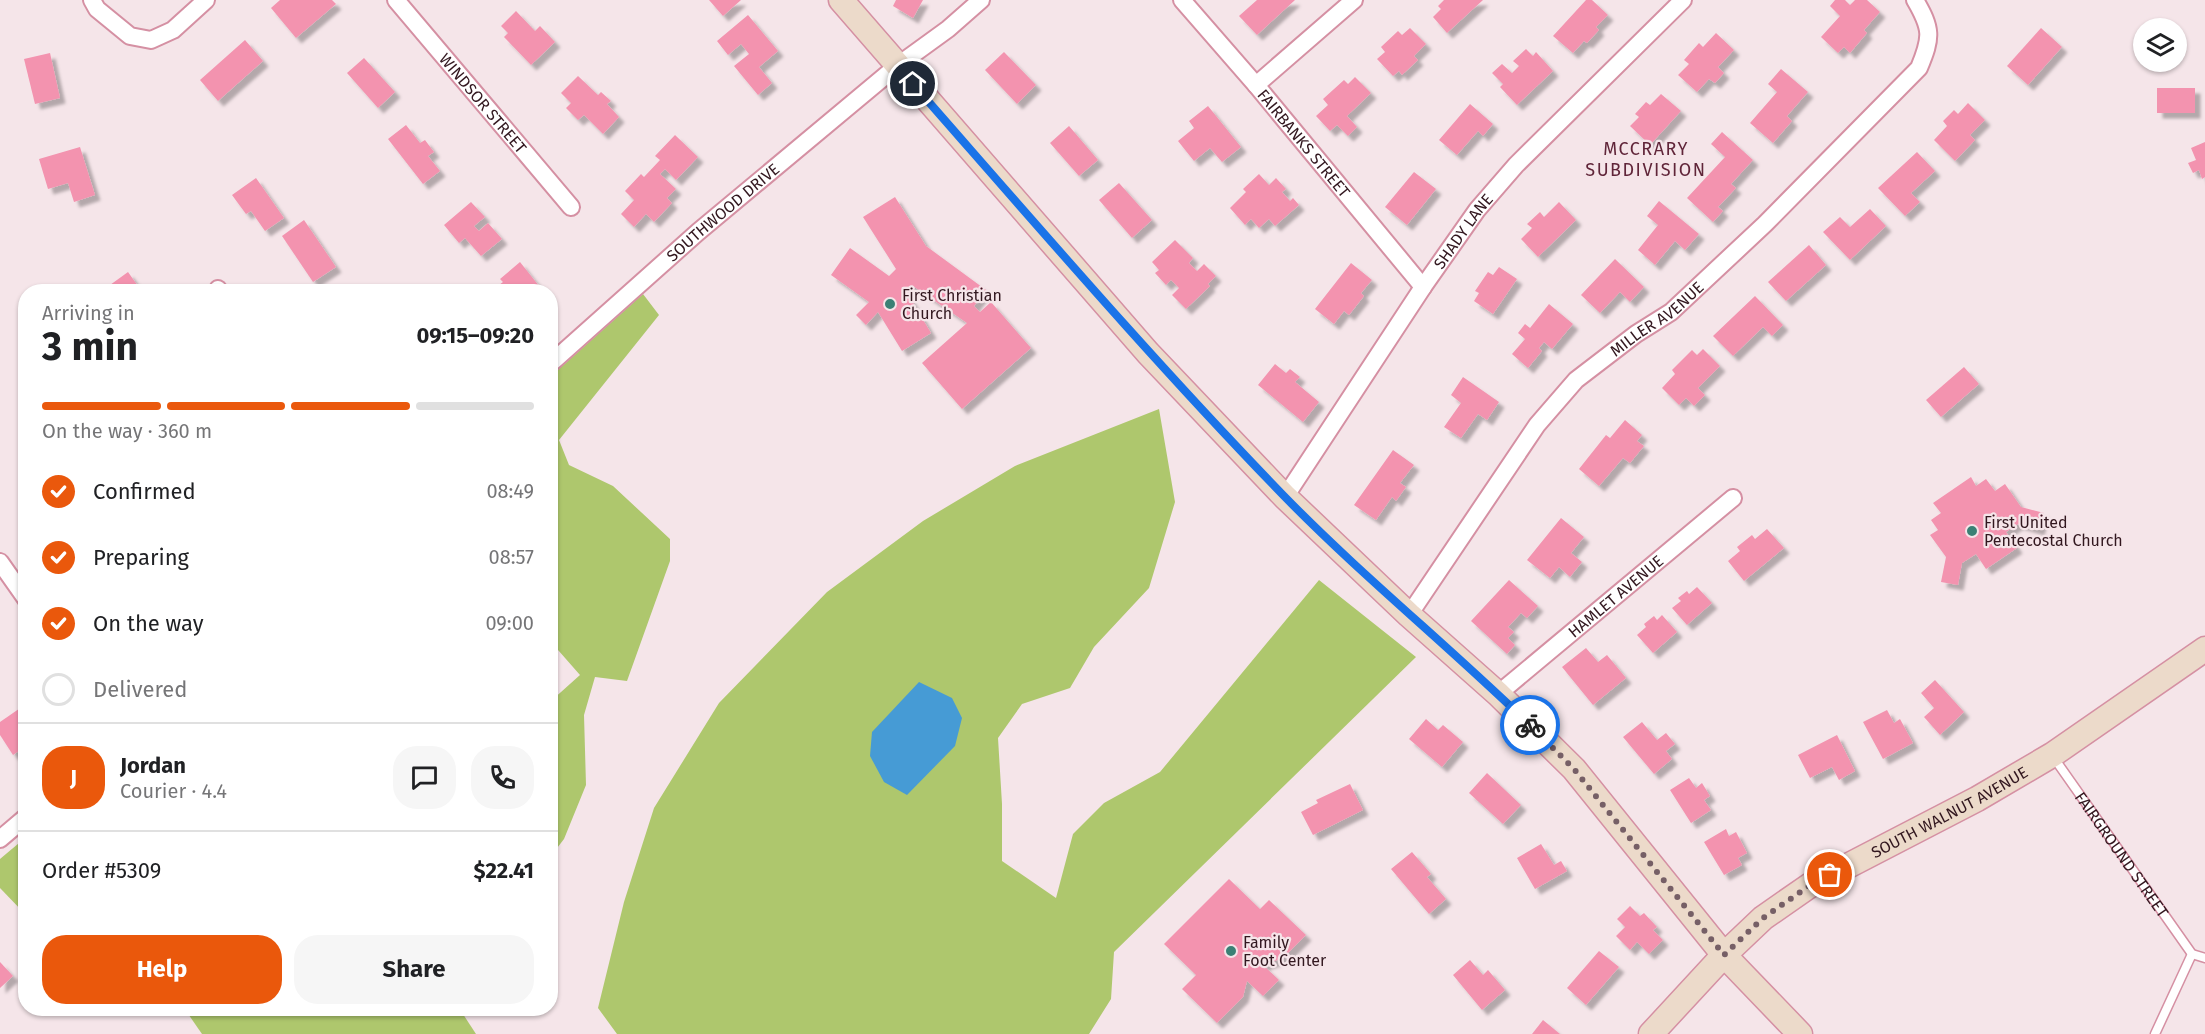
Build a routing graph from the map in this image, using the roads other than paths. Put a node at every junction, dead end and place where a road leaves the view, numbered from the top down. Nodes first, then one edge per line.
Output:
1 (92, 0) edge
2 (206, 0) edge
3 (396, 0) edge
4 (841, 0) edge
5 (981, 0) edge
6 (1182, 0) edge
7 (1354, 0) edge
8 (1683, 0) edge
9 (1915, 0) edge
10 (897, 66) junction
11 (1256, 85) junction
12 (571, 207) dead end
13 (1423, 287) junction
14 (558, 357) edge
15 (1285, 497) junction
16 (1733, 498) dead end
17 (0, 562) edge
18 (18, 588) edge
19 (1409, 615) junction
20 (2205, 649) edge
21 (1498, 694) junction
22 (2052, 755) junction
23 (18, 824) edge
24 (0, 839) edge
25 (2192, 954) junction
26 (1724, 955) junction
27 (2205, 958) edge
28 (1651, 1034) edge
29 (1800, 1034) edge
30 (2155, 1034) edge

1 - 2 street
3 - 12 street, WINDSOR STREET
4 - 10 street
5 - 10 street, SOUTHWOOD DRIVE
6 - 11 street, FAIRBANKS STREET
7 - 11 street
8 - 13 street, SHADY LANE
9 - 19 street, MILLER AVENUE
10 - 14 street, SOUTHWOOD DRIVE
10 - 15 street
11 - 13 street, FAIRBANKS STREET
13 - 15 street, SHADY LANE
15 - 19 street
16 - 21 street, HAMLET AVENUE
17 - 18 street
19 - 21 street
20 - 22 street, SOUTH WALNUT AVENUE
21 - 26 street
22 - 25 lane, FAIRGROUND STREET
22 - 26 street, SOUTH WALNUT AVENUE
23 - 24 street
25 - 27 lane
25 - 30 lane
26 - 28 street, SOUTH WALNUT AVENUE
26 - 29 street

